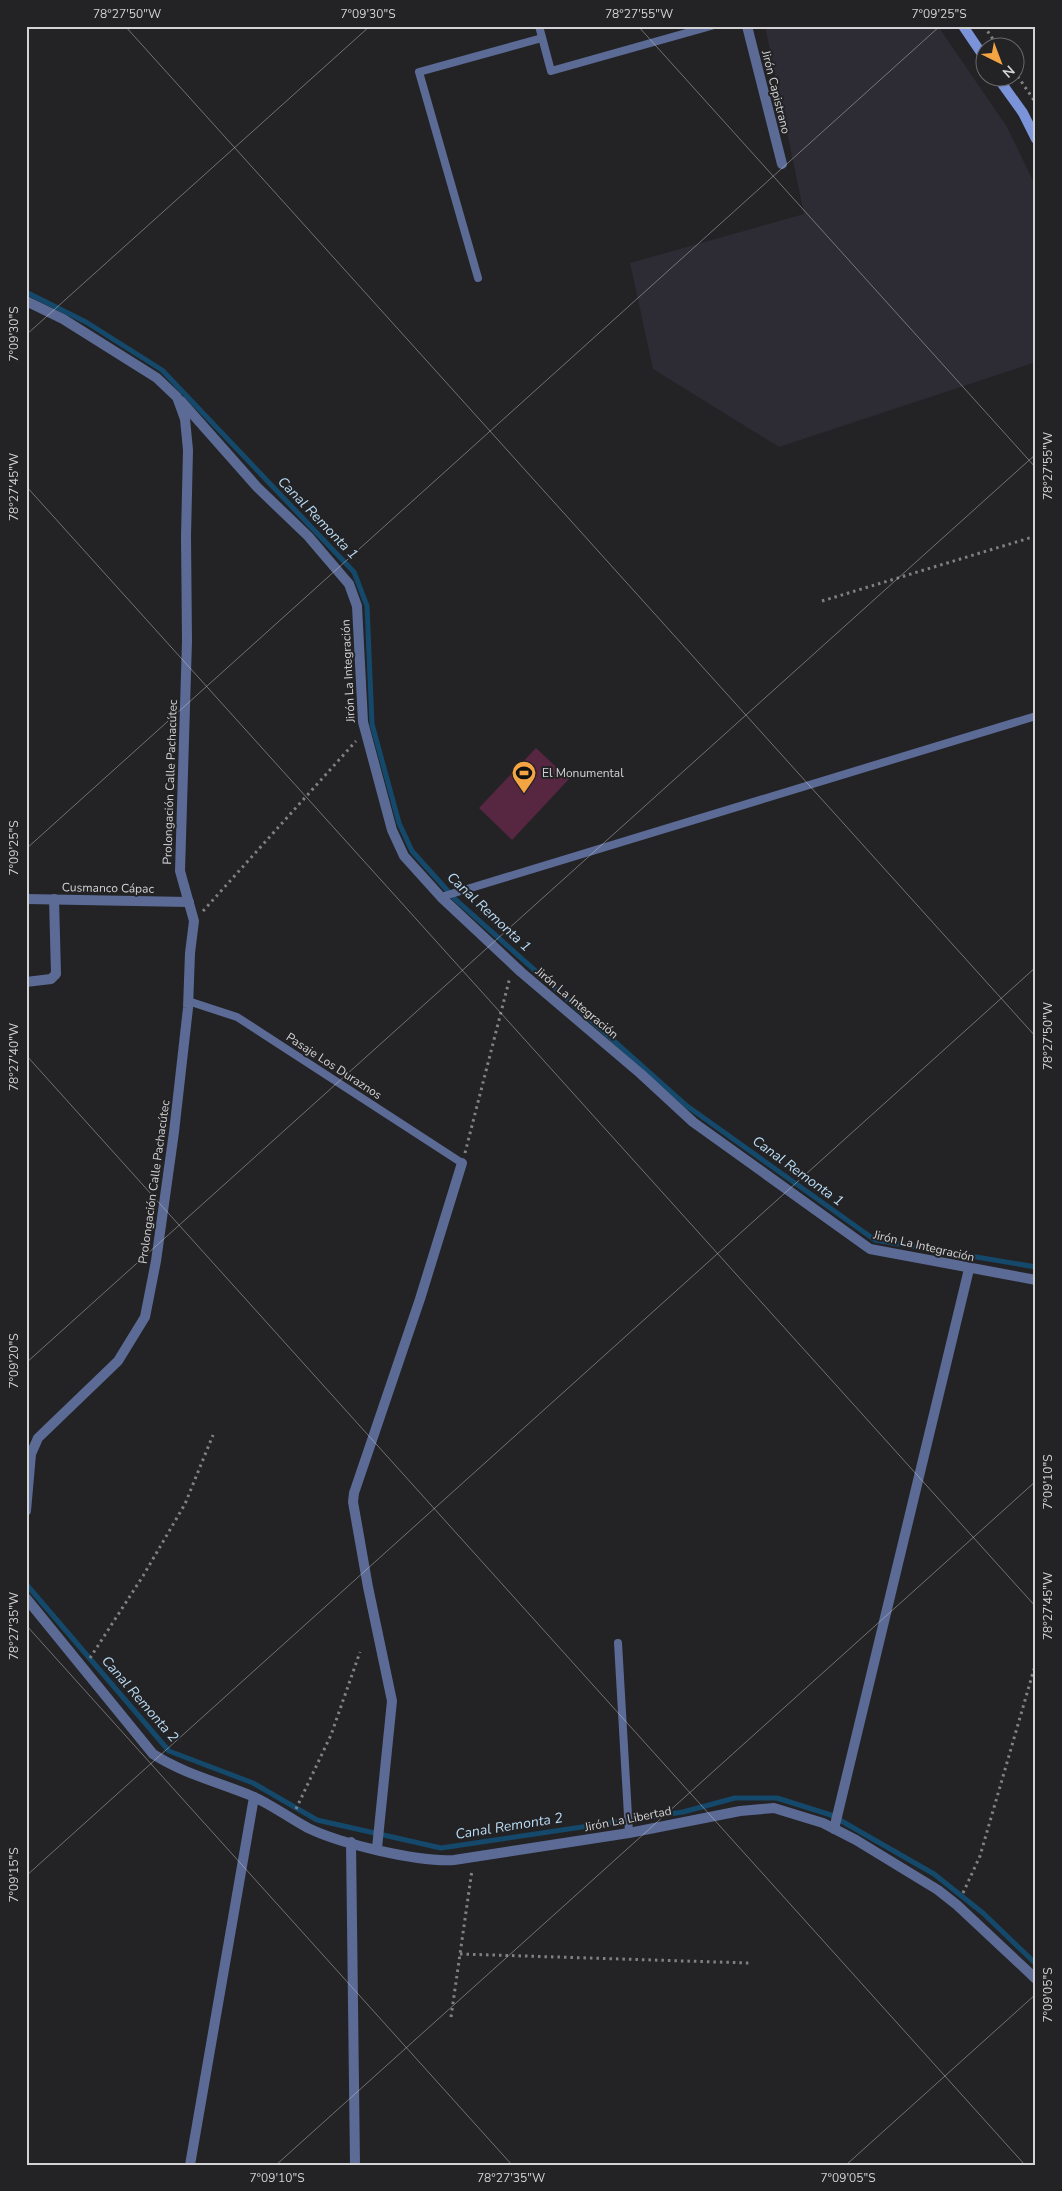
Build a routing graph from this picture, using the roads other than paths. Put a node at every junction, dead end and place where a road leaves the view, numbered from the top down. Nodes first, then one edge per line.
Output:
1 (539, 26) edge
2 (711, 26) edge
3 (747, 26) edge
4 (963, 26) edge
5 (542, 38) junction
6 (974, 42) edge
7 (1005, 88) edge
8 (1036, 139) edge
9 (782, 164) dead end
10 (478, 278) dead end
11 (26, 301) edge
12 (177, 397) junction
13 (1036, 716) edge
14 (441, 897) junction
15 (26, 899) edge
16 (54, 899) junction
17 (189, 902) junction
18 (26, 982) edge
19 (188, 1001) junction
20 (462, 1163) joint
21 (969, 1269) junction
22 (1036, 1280) edge
23 (26, 1511) edge
24 (26, 1598) edge
25 (618, 1643) dead end
26 (254, 1797) junction
27 (834, 1829) junction
28 (628, 1834) junction
29 (351, 1842) junction
30 (377, 1848) junction
31 (1036, 1979) edge
32 (190, 2165) edge
33 (355, 2165) edge

1 - 5 lane
2 - 5 lane
3 - 9 street, Jirón Capistrano
4 - 6 main road
5 - 10 lane
7 - 8 main road
11 - 12 street, Prolongación Calle Pachacútec
12 - 14 street, Jirón La Integración
12 - 17 street, Prolongación Calle Pachacútec
13 - 14 lane
14 - 21 street, Jirón La Integración
15 - 16 street, Cusmanco Cápac
16 - 17 street, Cusmanco Cápac
16 - 18 street
17 - 19 street, Prolongación Calle Pachacútec
19 - 20 lane, Pasaje Los Duraznos
19 - 23 street, Prolongación Calle Pachacútec
20 - 30 street
21 - 22 street, Jirón La Integración
21 - 27 street
24 - 26 street, Jirón La Libertad
25 - 28 lane
26 - 29 street, Jirón La Libertad
26 - 32 street
27 - 28 street, Jirón La Libertad
27 - 31 street, Jirón La Libertad
28 - 30 street, Jirón La Libertad
29 - 30 street, Jirón La Libertad
29 - 33 street

